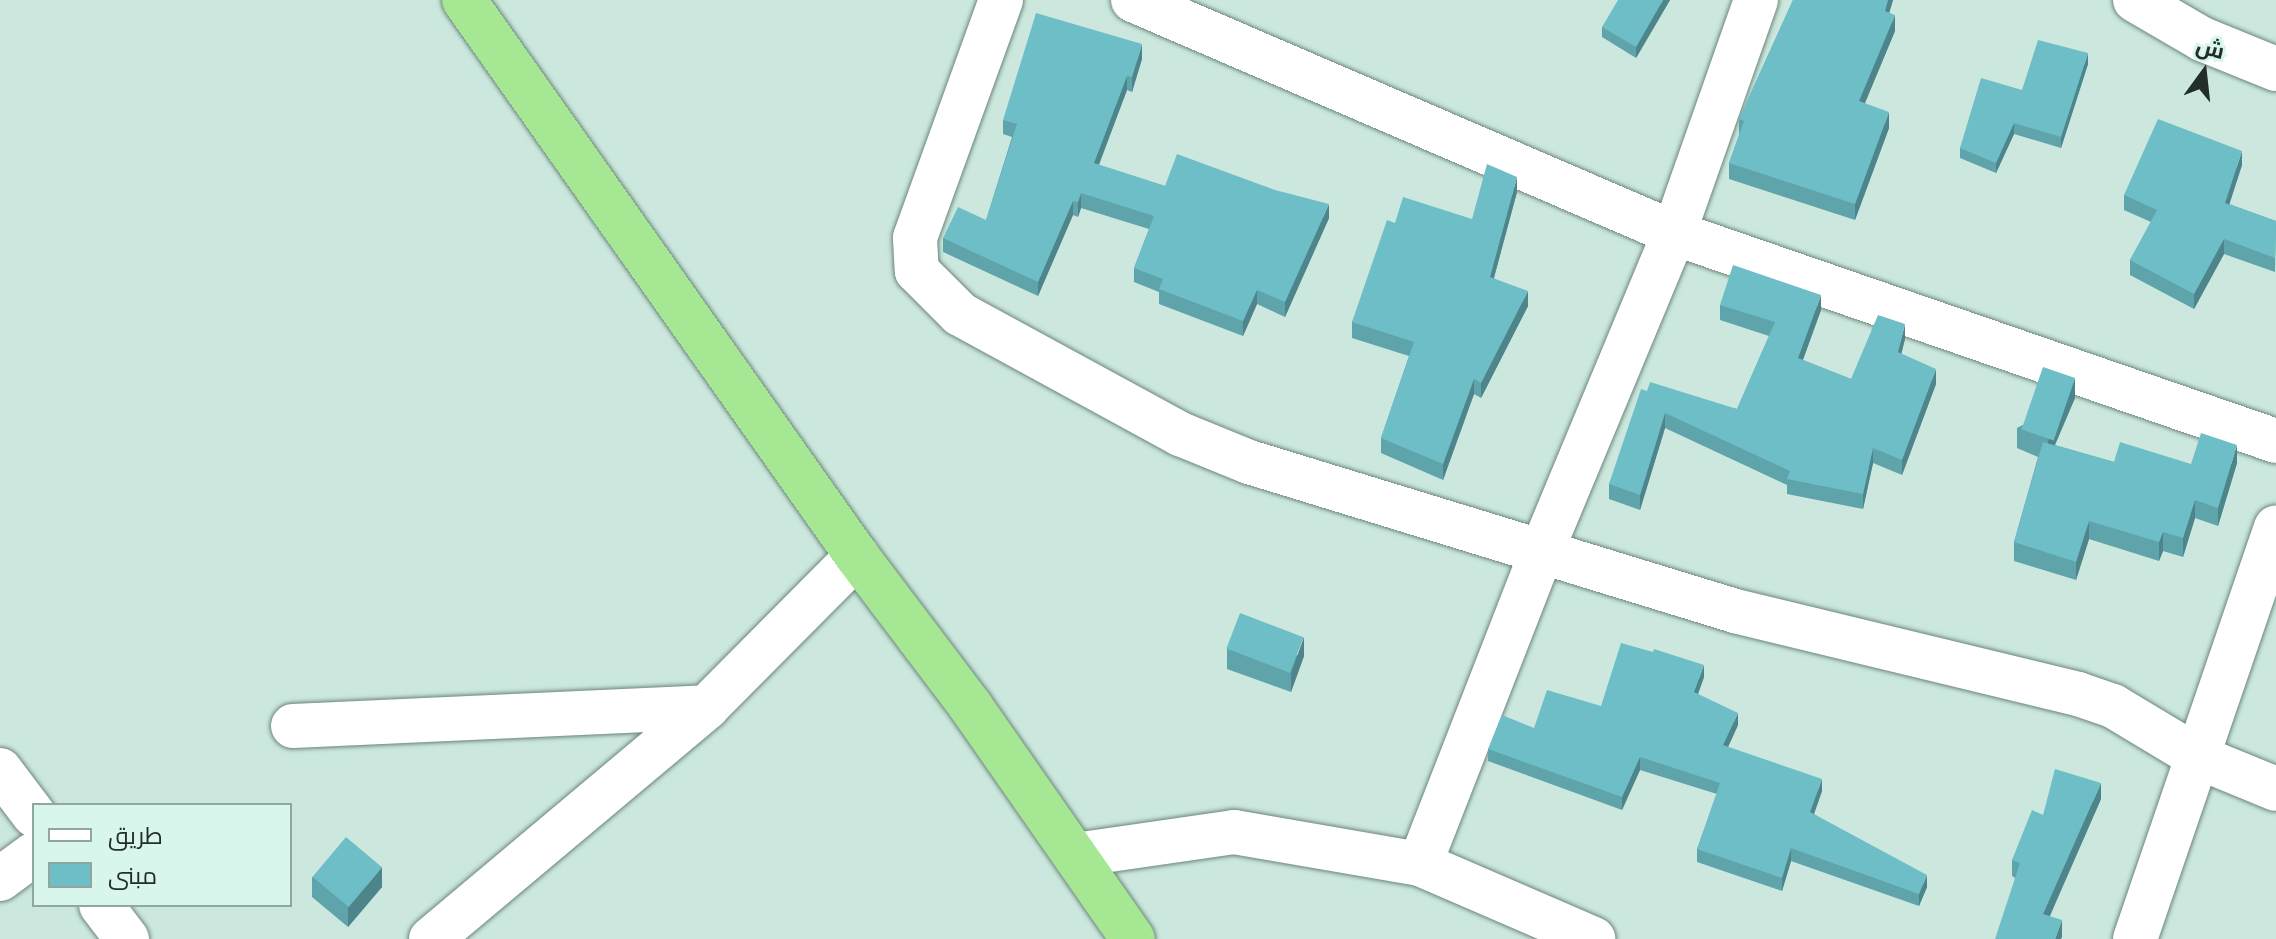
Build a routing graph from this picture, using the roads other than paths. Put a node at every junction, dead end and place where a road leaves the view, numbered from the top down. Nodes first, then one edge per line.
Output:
1 (464, 0) edge
2 (1001, 0) edge
3 (1133, 0) edge
4 (1756, 0) edge
5 (2135, 0) edge
6 (2276, 69) edge
7 (1674, 233) junction
8 (2276, 441) edge
9 (2276, 528) edge
10 (1541, 553) junction
11 (857, 556) junction
12 (707, 707) junction
13 (293, 726) dead end
14 (2198, 757) junction
15 (0, 770) edge
16 (2276, 789) edge
17 (32, 812) edge
18 (32, 855) edge
19 (1075, 855) junction
20 (1420, 864) junction
21 (0, 879) edge
22 (103, 907) edge
23 (127, 939) edge
24 (431, 939) edge
25 (1133, 939) edge
26 (1593, 939) edge
27 (2135, 939) edge

1 - 11 highway
2 - 10 street
3 - 7 street
4 - 7 street
5 - 6 street
7 - 8 street
7 - 10 street
9 - 14 street
10 - 14 street
10 - 20 street
11 - 12 street
11 - 19 highway
12 - 13 street
12 - 24 street
14 - 16 street
14 - 27 street
15 - 17 street
18 - 21 street
19 - 20 street
19 - 25 highway
20 - 26 street
22 - 23 street

